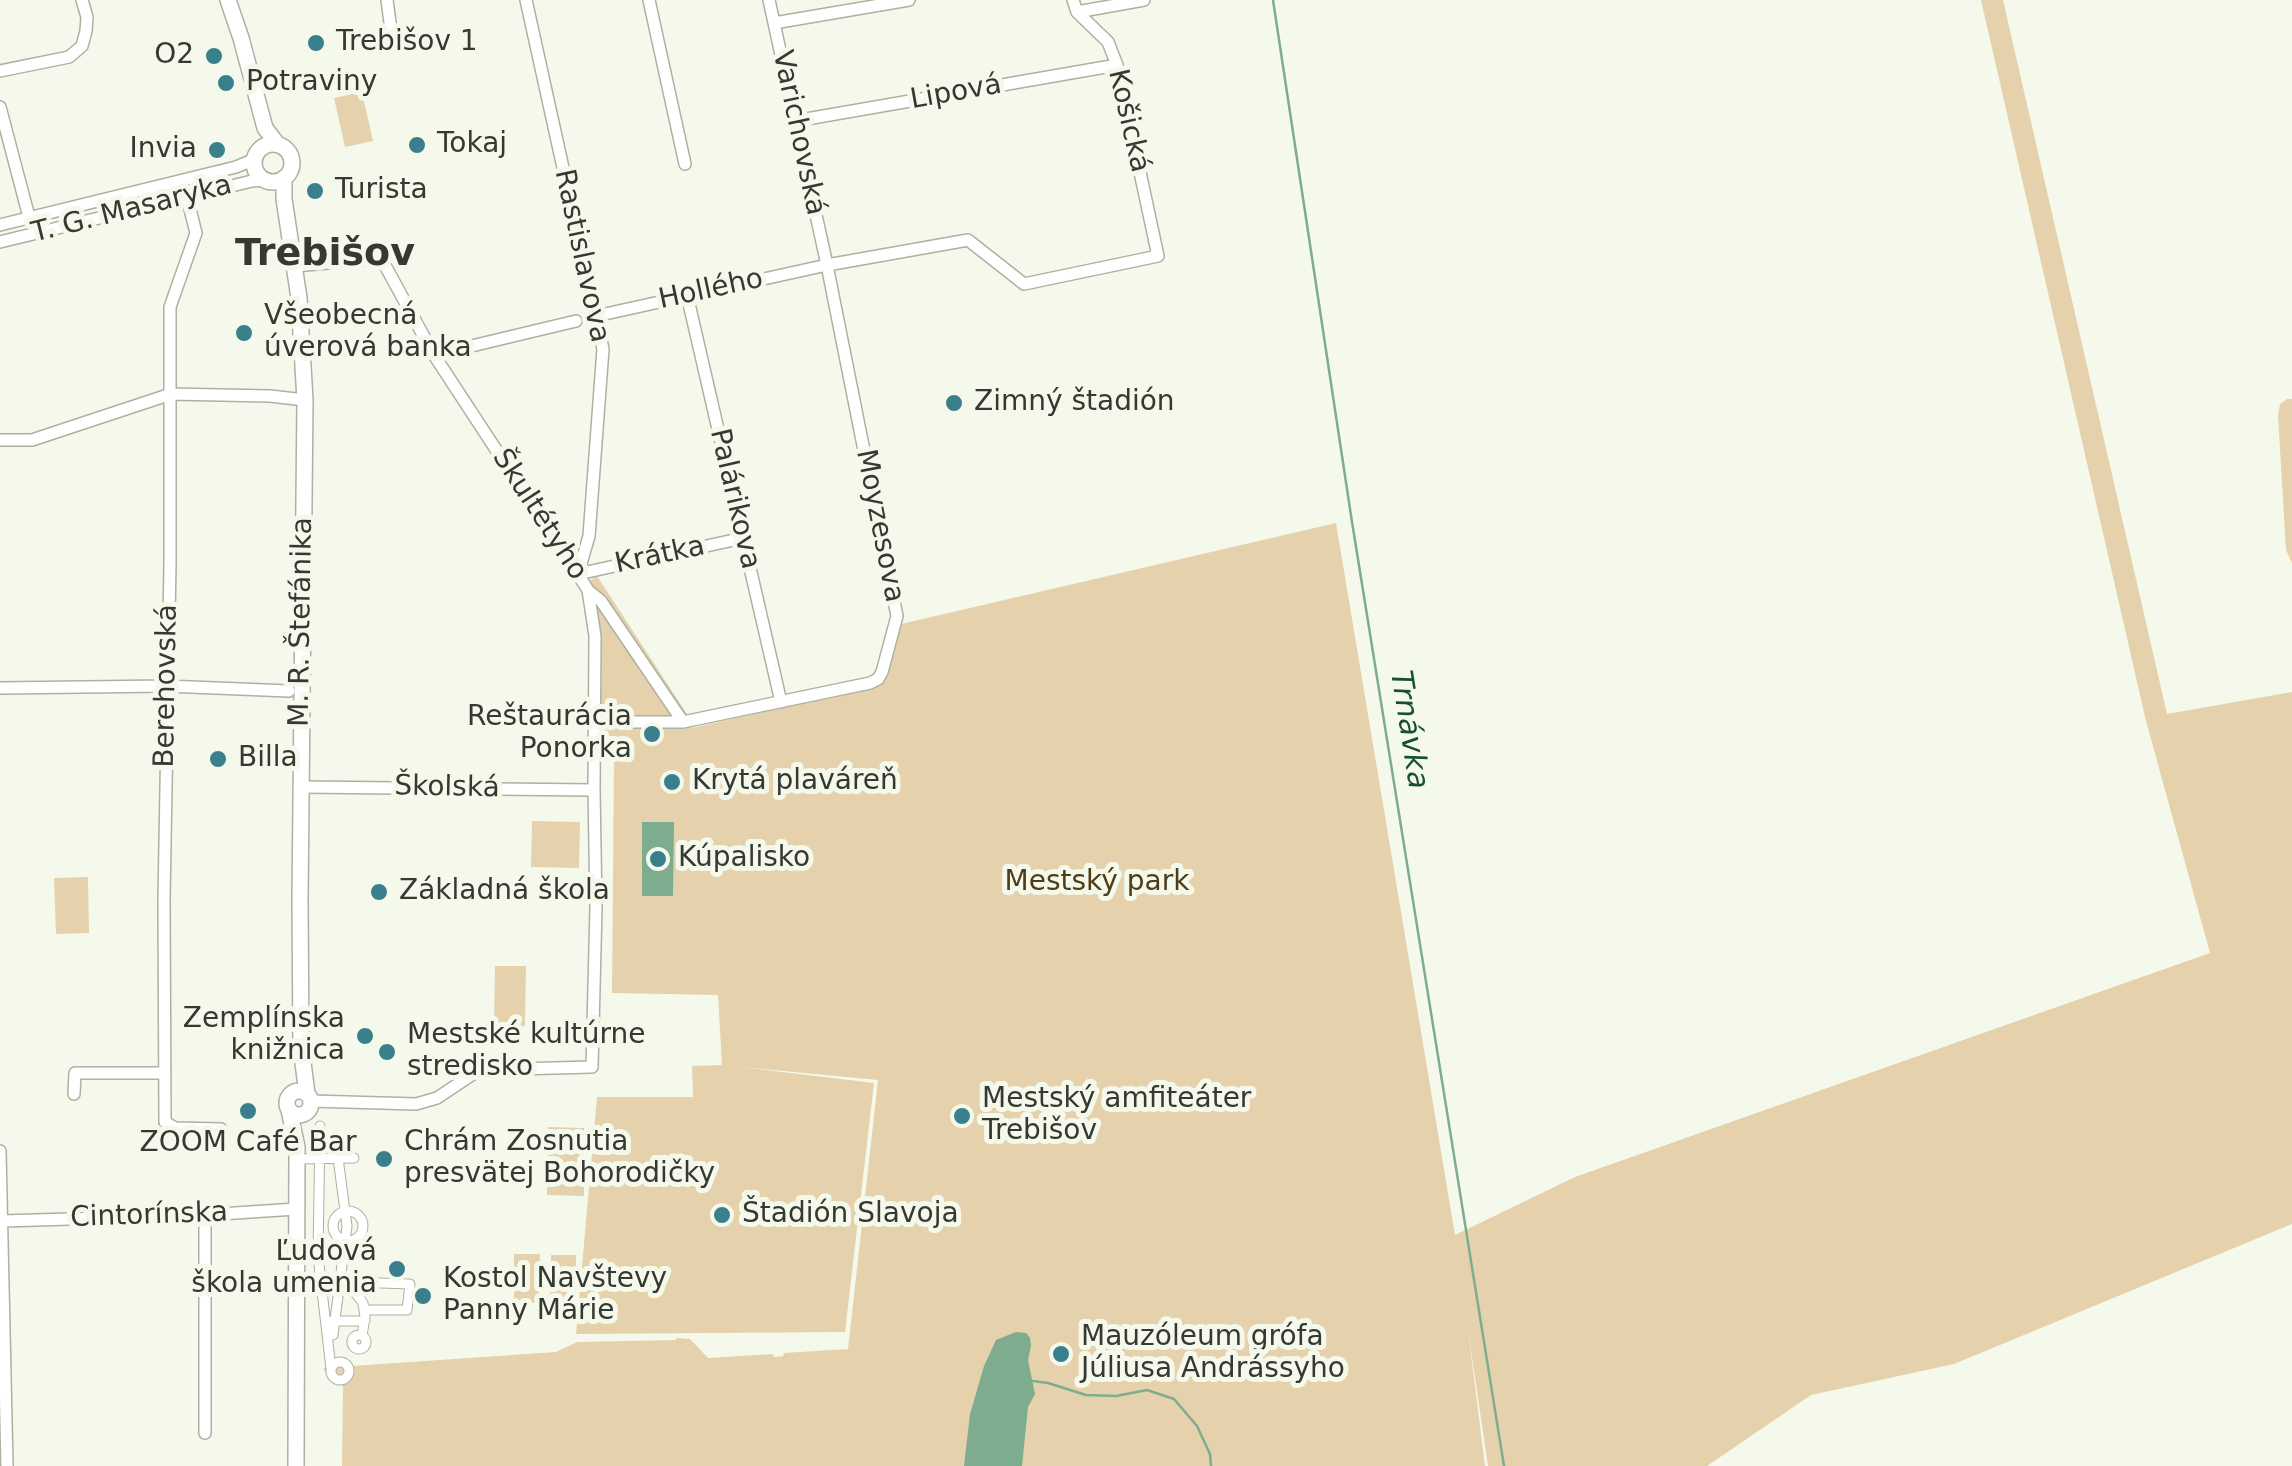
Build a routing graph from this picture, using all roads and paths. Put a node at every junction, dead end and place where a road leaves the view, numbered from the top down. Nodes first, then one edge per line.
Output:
1 (82, 0) edge
2 (228, 0) edge
3 (387, 0) edge
4 (526, 0) edge
5 (649, 0) edge
6 (770, 0) edge
7 (909, 0) edge
8 (1144, 0) edge
9 (1075, 6) edge
10 (774, 23) junction
11 (393, 45) dead end
12 (1117, 65) junction
13 (0, 71) edge
14 (0, 107) edge
15 (795, 121) junction
16 (265, 151) junction
17 (685, 164) dead end
18 (274, 180) junction
19 (174, 182) junction
20 (182, 198) junction
21 (66, 208) junction
22 (29, 218) junction
23 (0, 225) edge
24 (70, 225) junction
25 (0, 241) edge
26 (1158, 256) joint
27 (827, 265) junction
28 (296, 266) junction
29 (687, 295) junction
30 (596, 316) junction
31 (576, 321) dead end
32 (434, 355) junction
33 (170, 394) junction
34 (305, 400) junction
35 (0, 440) edge
36 (743, 538) junction
37 (578, 574) junction
38 (588, 590) junction
39 (166, 686) junction
40 (0, 688) edge
41 (289, 691) dead end
42 (781, 702) junction
43 (594, 722) junction
44 (683, 722) junction
45 (301, 787) junction
46 (594, 790) junction
47 (164, 1072) junction
48 (74, 1094) dead end
49 (301, 1102) junction
50 (320, 1126) dead end
51 (222, 1129) dead end
52 (338, 1136) dead end
53 (0, 1152) edge
54 (297, 1153) junction
55 (320, 1158) junction
56 (338, 1158) junction
57 (354, 1158) dead end
58 (320, 1204) junction
59 (296, 1210) junction
60 (345, 1212) junction
61 (205, 1216) junction
62 (2, 1221) edge
63 (333, 1226) junction
64 (346, 1240) junction
65 (319, 1248) junction
66 (321, 1281) junction
67 (343, 1282) junction
68 (331, 1320) junction
69 (363, 1326) junction
70 (331, 1335) junction
71 (3, 1379) edge
72 (205, 1433) dead end
73 (8, 1466) edge
74 (296, 1466) edge

1 - 13 street
2 - 16 street
3 - 11 street
4 - 30 street, Rastislavova
5 - 17 street
6 - 10 street, Varichovská
7 - 10 street
8 - 9 street
9 - 12 street, Košická
10 - 15 street, Varichovská
12 - 15 street, Lipová
12 - 26 street, Košická
14 - 22 street
15 - 27 street, Varichovská
16 - 18 street
16 - 18 street
16 - 19 street, T. G. Masaryka
18 - 20 street, T. G. Masaryka
18 - 28 street, M. R. Štefánika
19 - 20 street, Berehovská
19 - 21 street, T. G. Masaryka
20 - 24 street, T. G. Masaryka
20 - 33 street, Berehovská
21 - 22 street, T. G. Masaryka
21 - 24 street
22 - 23 street, T. G. Masaryka
24 - 25 street, T. G. Masaryka
26 - 27 street, Hollého
27 - 29 street, Hollého
27 - 42 street, Moyzesova
28 - 32 street, Škultétyho
28 - 34 street, M. R. Štefánika
29 - 30 street, Hollého
29 - 36 street, Palárikova
30 - 37 street, Rastislavova
31 - 32 street
32 - 37 street, Škultétyho
33 - 34 street
33 - 35 street
33 - 39 street, Berehovská
34 - 45 street, M. R. Štefánika
36 - 37 street, Krátka
36 - 42 street, Palárikova
37 - 38 street, Škultétyho
38 - 43 street, Škultétyho
38 - 44 street
39 - 40 street
39 - 41 street
39 - 47 street, Berehovská
42 - 44 street, Moyzesova
43 - 44 street, Moyzesova
43 - 46 street, Škultétyho
45 - 46 street, Školská
45 - 49 street, M. R. Štefánika
46 - 49 street, Škultétyho
47 - 48 street
47 - 51 street, Berehovská
49 - 54 street, M. R. Štefánika
50 - 55 street
52 - 56 street
53 - 62 street
54 - 55 street
54 - 59 street, M. R. Štefánika
55 - 56 street
55 - 58 street
56 - 57 street
56 - 60 street
58 - 63 street
58 - 65 street
59 - 61 street, Cintorínska
59 - 74 street, M. R. Štefánika
60 - 63 street
60 - 64 street
60 - 64 street
61 - 62 street, Cintorínska
61 - 72 street
62 - 71 street
63 - 64 street
63 - 65 street
64 - 67 street
65 - 66 street
66 - 67 street
66 - 68 street
67 - 68 street
67 - 69 street
67 - 69 street
68 - 69 street
68 - 70 street
69 - 70 street
69 - 70 street
71 - 73 street

